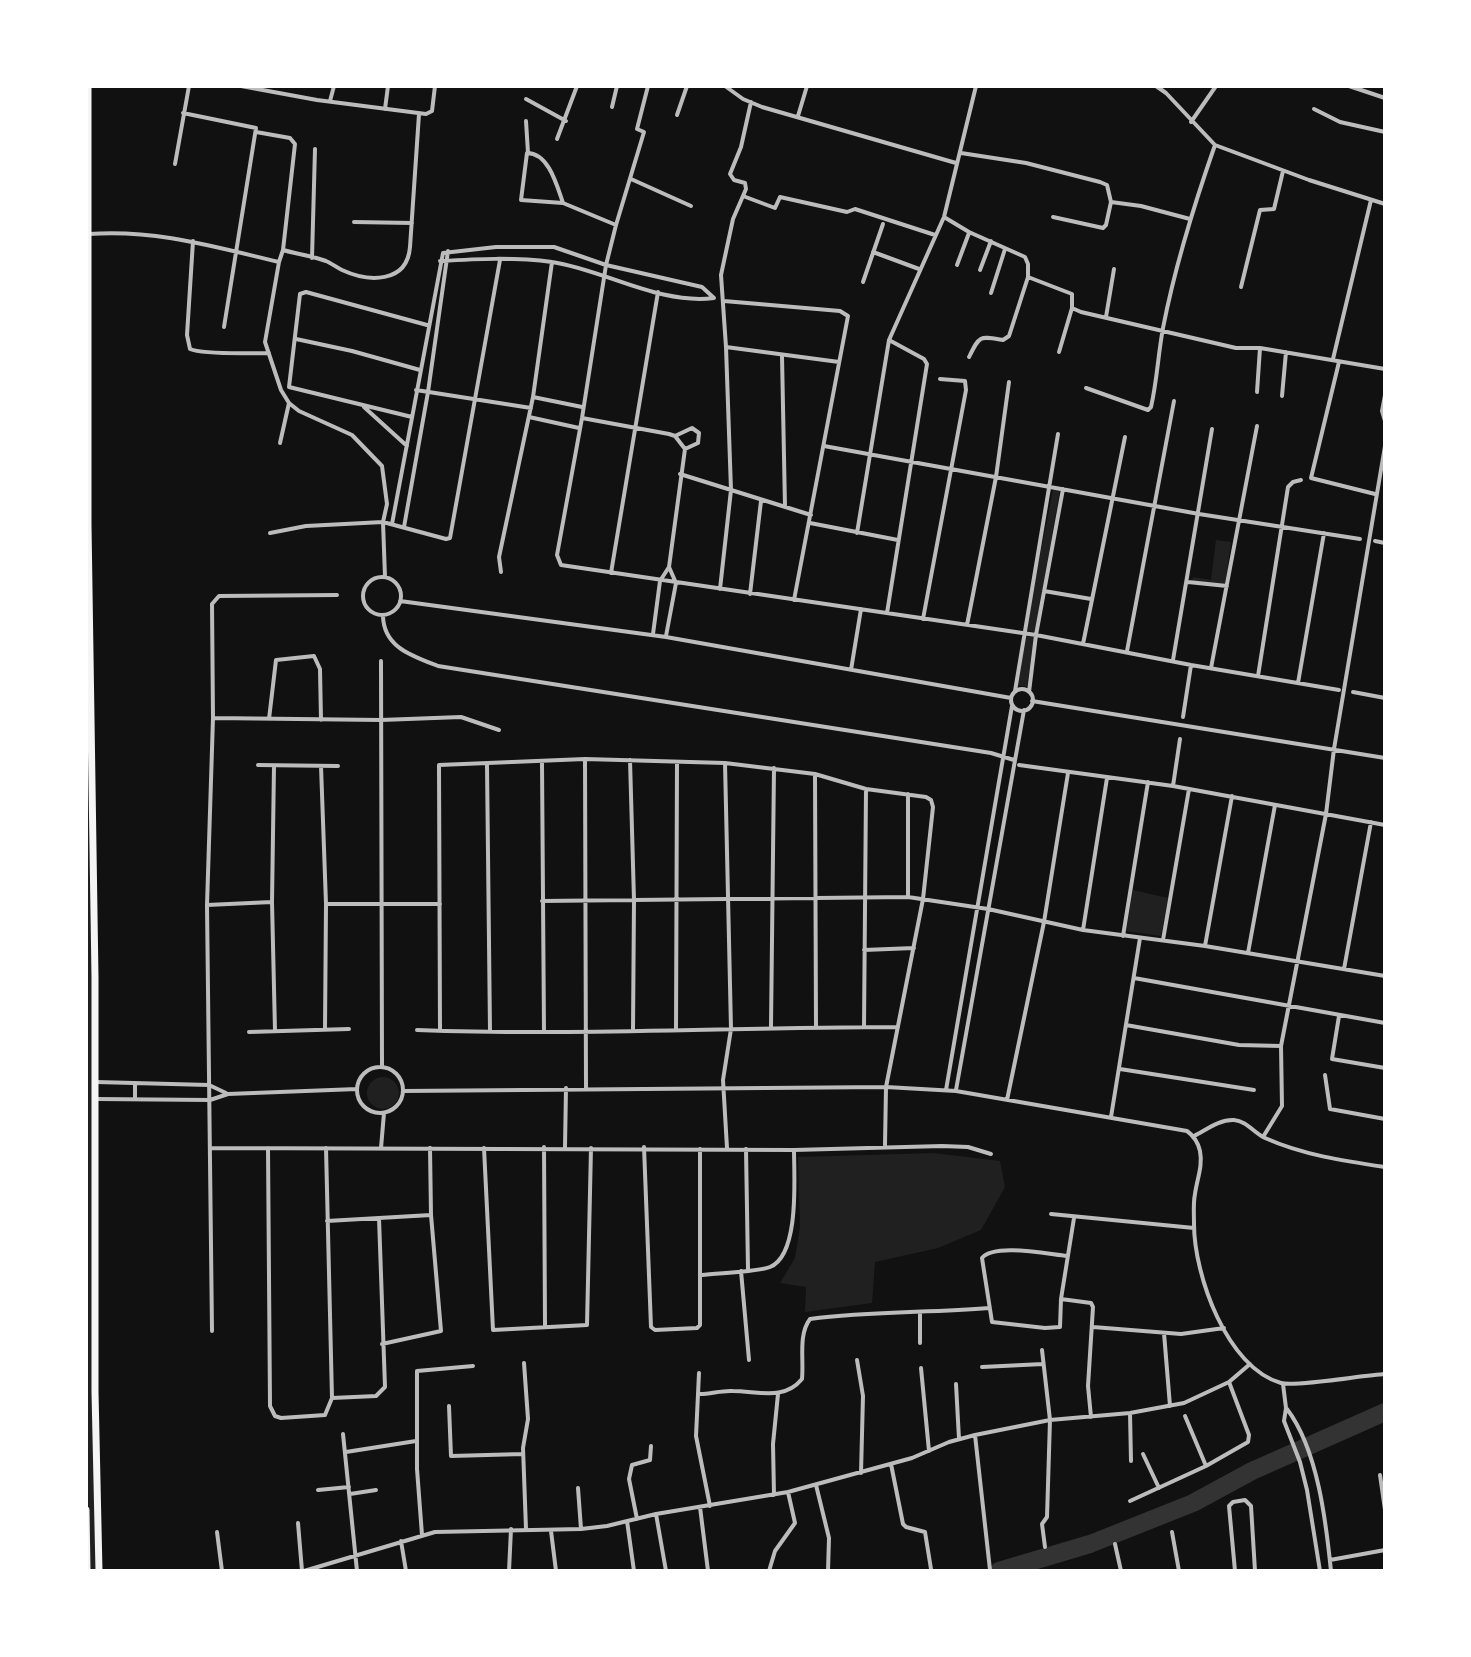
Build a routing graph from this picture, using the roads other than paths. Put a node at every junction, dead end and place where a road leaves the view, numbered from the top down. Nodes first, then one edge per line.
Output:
1 (88, 86) edge
2 (189, 86) edge
3 (334, 86) edge
4 (388, 86) edge
5 (435, 86) edge
6 (577, 86) edge
7 (617, 86) edge
8 (648, 86) edge
9 (687, 86) edge
10 (725, 86) edge
11 (807, 86) edge
12 (976, 86) edge
13 (1156, 86) edge
14 (1169, 86) edge
15 (1216, 86) edge
16 (1349, 86) edge
17 (245, 87) edge
18 (1166, 93) junction
19 (1385, 98) edge
20 (526, 99) dead end
21 (330, 101) junction
22 (751, 102) junction
23 (612, 107) dead end
24 (385, 109) junction
25 (1314, 109) dead end
26 (183, 113) junction
27 (419, 114) junction
28 (677, 115) dead end
29 (798, 116) junction
30 (526, 121) dead end
31 (566, 121) junction
32 (1191, 122) junction
33 (256, 132) junction
34 (1385, 132) edge
35 (557, 139) dead end
36 (1215, 145) junction
37 (315, 149) dead end
38 (528, 153) junction
39 (961, 153) junction
40 (956, 163) junction
41 (175, 164) dead end
42 (1283, 171) junction
43 (630, 179) junction
44 (743, 196) junction
45 (1371, 200) junction
46 (1111, 202) junction
47 (563, 203) junction
48 (1385, 204) edge
49 (691, 206) dead end
50 (944, 217) junction
51 (1053, 217) dead end
52 (1190, 219) junction
53 (354, 222) dead end
54 (412, 223) junction
55 (883, 224) dead end
56 (616, 225) junction
57 (969, 232) junction
58 (89, 234) junction
59 (935, 235) junction
60 (193, 241) junction
61 (991, 241) junction
62 (1005, 248) junction
63 (283, 250) junction
64 (448, 251) junction
65 (235, 252) junction
66 (873, 252) junction
67 (312, 258) junction
68 (500, 260) junction
69 (440, 261) junction
70 (448, 261) junction
71 (279, 262) junction
72 (552, 262) junction
73 (606, 265) junction
74 (957, 265) dead end
75 (919, 269) junction
76 (1114, 269) dead end
77 (980, 270) dead end
78 (1028, 277) junction
79 (604, 278) junction
80 (863, 282) dead end
81 (1241, 287) dead end
82 (658, 292) junction
83 (991, 293) dead end
84 (724, 301) junction
85 (1072, 308) junction
86 (1106, 317) junction
87 (427, 325) junction
88 (224, 327) dead end
89 (1163, 331) junction
90 (296, 339) junction
91 (889, 340) junction
92 (726, 347) junction
93 (1260, 348) junction
94 (1059, 352) dead end
95 (1286, 352) junction
96 (269, 353) junction
97 (782, 356) junction
98 (969, 357) dead end
99 (1333, 359) junction
100 (1340, 361) junction
101 (839, 362) junction
102 (1385, 369) edge
103 (420, 370) junction
104 (940, 379) dead end
105 (1009, 382) dead end
106 (1086, 388) dead end
107 (416, 390) junction
108 (428, 392) junction
109 (1257, 392) dead end
110 (1385, 395) edge
111 (1282, 396) dead end
112 (533, 397) junction
113 (477, 400) junction
114 (1174, 401) dead end
115 (289, 403) junction
116 (363, 407) junction
117 (583, 407) junction
118 (531, 408) junction
119 (412, 417) junction
120 (529, 417) junction
121 (582, 418) junction
122 (1385, 421) edge
123 (1257, 426) dead end
124 (579, 428) junction
125 (637, 428) junction
126 (1212, 429) dead end
127 (1058, 434) dead end
128 (675, 436) junction
129 (1125, 437) dead end
130 (280, 443) dead end
131 (407, 446) junction
132 (824, 446) junction
133 (1385, 446) edge
134 (685, 449) junction
135 (870, 455) junction
136 (911, 462) junction
137 (952, 468) junction
138 (680, 474) junction
139 (996, 477) junction
140 (1301, 480) dead end
141 (1050, 487) junction
142 (1063, 489) junction
143 (731, 490) junction
144 (1375, 494) junction
145 (1114, 499) junction
146 (761, 500) junction
147 (1153, 505) junction
148 (785, 507) junction
149 (1199, 514) junction
150 (811, 515) junction
151 (1239, 519) junction
152 (383, 522) junction
153 (810, 523) junction
154 (392, 524) junction
155 (1281, 526) junction
156 (404, 527) junction
157 (270, 533) dead end
158 (857, 533) junction
159 (1324, 533) junction
160 (1360, 539) dead end
161 (898, 540) junction
162 (1375, 541) dead end
163 (1385, 543) edge
164 (669, 567) junction
165 (501, 572) dead end
166 (611, 573) junction
167 (385, 577) junction
168 (660, 581) junction
169 (1188, 582) junction
170 (676, 583) junction
171 (1227, 586) junction
172 (720, 589) junction
173 (1044, 591) junction
174 (750, 594) junction
175 (337, 595) dead end
176 (1091, 599) junction
177 (794, 600) junction
178 (400, 601) junction
179 (861, 609) junction
180 (887, 613) junction
181 (383, 615) junction
182 (923, 619) junction
183 (967, 625) junction
184 (1023, 633) junction
185 (653, 635) junction
186 (1036, 635) junction
187 (666, 637) junction
188 (88, 640) edge
189 (1083, 644) junction
190 (1127, 651) junction
191 (381, 661) dead end
192 (1173, 661) junction
193 (1191, 665) junction
194 (1211, 668) junction
195 (851, 670) junction
196 (1258, 676) junction
197 (1298, 683) junction
198 (1339, 690) dead end
199 (1015, 691) junction
200 (1029, 692) junction
201 (1353, 692) dead end
202 (1011, 698) junction
203 (1385, 698) edge
204 (1032, 701) junction
205 (1012, 706) junction
206 (1024, 710) junction
207 (1183, 717) dead end
208 (213, 718) junction
209 (269, 719) junction
210 (321, 720) junction
211 (381, 720) junction
212 (499, 730) dead end
213 (1180, 739) dead end
214 (1334, 749) junction
215 (1004, 758) junction
216 (1385, 758) edge
217 (585, 759) junction
218 (630, 760) junction
219 (1014, 760) junction
220 (677, 762) junction
221 (542, 763) junction
222 (725, 763) junction
223 (487, 764) junction
224 (258, 765) dead end
225 (1019, 765) dead end
226 (274, 766) junction
227 (321, 766) junction
228 (338, 766) dead end
229 (774, 768) junction
230 (1068, 773) junction
231 (815, 774) junction
232 (1107, 778) junction
233 (1148, 782) junction
234 (1173, 786) junction
235 (866, 789) junction
236 (1189, 789) junction
237 (908, 794) junction
238 (1232, 796) junction
239 (1275, 805) junction
240 (1326, 814) junction
241 (1371, 822) junction
242 (1385, 825) edge
243 (815, 896) junction
244 (728, 897) junction
245 (774, 897) junction
246 (865, 897) junction
247 (908, 897) junction
248 (678, 899) junction
249 (923, 899) junction
250 (634, 900) junction
251 (542, 901) junction
252 (587, 901) junction
253 (272, 902) junction
254 (326, 904) junction
255 (440, 904) junction
256 (207, 905) junction
257 (383, 905) junction
258 (978, 907) junction
259 (988, 909) junction
260 (1044, 922) junction
261 (1083, 930) junction
262 (1123, 936) junction
263 (1140, 938) junction
264 (1163, 940) junction
265 (1205, 946) junction
266 (914, 948) junction
267 (864, 950) junction
268 (1248, 953) junction
269 (1296, 961) junction
270 (1344, 969) junction
271 (1385, 976) edge
272 (91, 977) edge
273 (1134, 978) junction
274 (964, 989) junction
275 (973, 990) junction
276 (1287, 1006) junction
277 (1339, 1016) junction
278 (1385, 1023) edge
279 (1126, 1025) junction
280 (771, 1027) junction
281 (816, 1027) junction
282 (864, 1027) junction
283 (898, 1027) junction
284 (325, 1029) junction
285 (349, 1029) dead end
286 (731, 1029) junction
287 (417, 1030) dead end
288 (587, 1030) junction
289 (633, 1030) junction
290 (676, 1030) junction
291 (275, 1031) junction
292 (440, 1031) junction
293 (490, 1031) junction
294 (249, 1032) dead end
295 (544, 1032) junction
296 (1281, 1046) junction
297 (382, 1066) junction
298 (1385, 1068) edge
299 (1120, 1069) junction
300 (1325, 1075) dead end
301 (94, 1082) junction
302 (135, 1083) junction
303 (209, 1085) junction
304 (886, 1087) junction
305 (566, 1088) junction
306 (586, 1088) junction
307 (723, 1088) junction
308 (357, 1089) junction
309 (946, 1090) junction
310 (1254, 1090) dead end
311 (403, 1091) junction
312 (956, 1091) junction
313 (228, 1094) junction
314 (135, 1098) junction
315 (94, 1100) junction
316 (210, 1100) junction
317 (1007, 1100) junction
318 (384, 1113) junction
319 (1111, 1117) junction
320 (1385, 1119) edge
321 (1194, 1136) junction
322 (1263, 1137) junction
323 (885, 1145) junction
324 (544, 1147) junction
325 (565, 1147) junction
326 (592, 1147) junction
327 (644, 1147) junction
328 (210, 1148) junction
329 (268, 1148) junction
330 (326, 1148) junction
331 (381, 1148) junction
332 (430, 1148) junction
333 (484, 1148) junction
334 (727, 1148) junction
335 (700, 1149) junction
336 (746, 1149) junction
337 (794, 1150) junction
338 (991, 1154) dead end
339 (1385, 1167) edge
340 (90, 1209) edge
341 (1051, 1214) dead end
342 (431, 1215) junction
343 (379, 1218) junction
344 (1074, 1218) junction
345 (327, 1221) junction
346 (1194, 1228) junction
347 (1067, 1256) junction
348 (748, 1269) junction
349 (741, 1271) junction
350 (701, 1275) junction
351 (1061, 1299) junction
352 (989, 1308) junction
353 (920, 1313) junction
354 (545, 1325) junction
355 (1093, 1327) junction
356 (1224, 1328) junction
357 (212, 1331) dead end
358 (1164, 1332) junction
359 (920, 1343) dead end
360 (382, 1344) junction
361 (1042, 1350) dead end
362 (749, 1360) dead end
363 (857, 1360) dead end
364 (524, 1363) dead end
365 (1043, 1364) junction
366 (1250, 1364) junction
367 (473, 1366) dead end
368 (982, 1367) dead end
369 (921, 1368) dead end
370 (699, 1373) dead end
371 (1385, 1374) edge
372 (1229, 1382) junction
373 (956, 1384) dead end
374 (1283, 1384) junction
375 (778, 1393) junction
376 (700, 1394) junction
377 (332, 1398) junction
378 (449, 1406) dead end
379 (1170, 1406) junction
380 (1286, 1408) junction
381 (1130, 1413) junction
382 (1185, 1416) dead end
383 (1091, 1417) junction
384 (1050, 1420) junction
385 (343, 1434) dead end
386 (975, 1435) junction
387 (959, 1439) junction
388 (416, 1441) junction
389 (651, 1446) dead end
390 (929, 1451) junction
391 (346, 1452) junction
392 (523, 1454) junction
393 (1143, 1454) dead end
394 (1131, 1461) dead end
395 (891, 1464) junction
396 (1206, 1466) junction
397 (861, 1473) junction
398 (1380, 1475) dead end
399 (816, 1485) junction
400 (349, 1487) junction
401 (1319, 1487) junction
402 (578, 1488) dead end
403 (1159, 1488) junction
404 (318, 1490) dead end
405 (376, 1490) dead end
406 (1307, 1490) junction
407 (788, 1492) junction
408 (1383, 1493) edge
409 (350, 1494) junction
410 (774, 1495) junction
411 (1130, 1501) dead end
412 (710, 1506) junction
413 (700, 1507) junction
414 (86, 1510) edge
415 (1385, 1510) edge
416 (656, 1514) junction
417 (637, 1519) junction
418 (627, 1521) junction
419 (298, 1523) dead end
420 (511, 1529) junction
421 (526, 1529) junction
422 (581, 1529) junction
423 (551, 1531) junction
424 (217, 1532) dead end
425 (1172, 1532) dead end
426 (422, 1535) junction
427 (401, 1541) junction
428 (1115, 1544) dead end
429 (1045, 1547) dead end
430 (1385, 1550) edge
431 (356, 1555) junction
432 (1330, 1560) junction
433 (325, 1565) junction
434 (931, 1569) edge
435 (990, 1570) edge
436 (87, 1571) edge
437 (99, 1571) edge
438 (222, 1571) edge
439 (303, 1571) edge
440 (327, 1571) edge
441 (357, 1571) edge
442 (406, 1571) edge
443 (509, 1571) edge
444 (556, 1571) edge
445 (634, 1571) edge
446 (666, 1571) edge
447 (708, 1571) edge
448 (769, 1571) edge
449 (828, 1571) edge
450 (1121, 1571) edge
451 (1179, 1571) edge
452 (1235, 1571) edge
453 (1255, 1571) edge
454 (1320, 1571) edge
455 (1331, 1571) edge

1 - 58 main road
2 - 26 street
3 - 21 street
4 - 24 street
5 - 27 street
6 - 31 street
7 - 23 street
8 - 43 street
9 - 28 street
10 - 22 street
11 - 29 street
12 - 39 street
13 - 18 street
14 - 18 street
15 - 32 street
16 - 19 street
17 - 21 street
18 - 32 street
20 - 31 street
21 - 24 street
22 - 29 street
22 - 44 street
24 - 27 street
25 - 34 street
26 - 33 street
26 - 41 street
27 - 54 street
29 - 40 street
30 - 38 street
31 - 35 street
32 - 36 street
33 - 63 street
33 - 65 street
36 - 42 street
36 - 52 street
37 - 67 street
38 - 47 street
38 - 47 street
39 - 40 street
39 - 46 street
40 - 50 street
42 - 45 street
42 - 81 street
43 - 49 street
43 - 56 street
44 - 59 street
44 - 84 street
45 - 48 street
45 - 99 street
46 - 51 street
46 - 52 street
47 - 56 street
50 - 57 street
50 - 59 street
52 - 89 street
53 - 54 street
54 - 67 street
55 - 66 street
56 - 73 street
57 - 61 street
57 - 74 street
58 - 60 street
58 - 188 main road
59 - 75 street
60 - 65 street
60 - 96 street
61 - 62 street
61 - 77 street
62 - 78 street
62 - 83 street
63 - 67 street
63 - 71 street
64 - 69 street
64 - 70 street
64 - 73 street
65 - 71 street
65 - 88 street
66 - 75 street
66 - 80 street
68 - 70 street
68 - 72 street
68 - 113 street
69 - 70 street
69 - 87 street
70 - 108 street
71 - 96 street
72 - 79 street
72 - 112 street
73 - 79 street
73 - 82 street
75 - 91 street
76 - 86 street
78 - 85 street
78 - 98 street
79 - 82 street
79 - 117 street
82 - 125 street
84 - 92 street
84 - 101 street
85 - 86 street
85 - 94 street
86 - 89 street
87 - 90 street
87 - 103 street
89 - 93 street
89 - 106 street
90 - 103 street
90 - 116 street
91 - 135 street
91 - 136 street
92 - 97 street
92 - 143 street
93 - 95 street
93 - 109 street
95 - 99 street
95 - 111 street
96 - 115 street
97 - 101 street
97 - 148 street
99 - 100 street
100 - 102 street
100 - 144 street
101 - 132 street
103 - 107 street
104 - 137 street
105 - 139 street
107 - 108 street
107 - 119 street
108 - 113 street
108 - 156 street
110 - 122 street
112 - 117 street
112 - 118 street
113 - 118 street
113 - 156 street
114 - 147 street
115 - 130 street
115 - 152 street
116 - 119 street
116 - 131 street
117 - 121 street
118 - 120 street
119 - 131 street
120 - 124 street
120 - 165 street
121 - 124 street
121 - 125 street
123 - 151 street
124 - 166 street
125 - 128 street
125 - 166 street
126 - 149 street
127 - 141 street
128 - 134 street
128 - 134 street
129 - 145 street
131 - 154 street
132 - 135 street
132 - 150 street
133 - 144 street
134 - 138 street
135 - 136 street
135 - 158 street
136 - 137 street
136 - 161 street
137 - 139 street
137 - 182 street
138 - 143 street
138 - 164 street
139 - 141 street
139 - 183 street
140 - 155 street
141 - 142 street
141 - 184 street
142 - 145 street
142 - 173 street
143 - 146 street
143 - 172 street
144 - 214 street
145 - 147 street
145 - 176 street
146 - 148 street
146 - 174 street
147 - 149 street
147 - 190 street
148 - 150 street
149 - 151 street
149 - 169 street
150 - 153 street
151 - 155 street
151 - 171 street
152 - 154 street
152 - 157 street
152 - 167 street
153 - 158 street
153 - 177 street
154 - 156 street
155 - 159 street
155 - 196 street
158 - 161 street
159 - 160 street
159 - 197 street
161 - 180 street
162 - 163 street
164 - 168 street
164 - 170 street
166 - 168 street
167 - 178 street
167 - 181 street
168 - 170 street
168 - 185 street
169 - 171 street
169 - 192 street
170 - 172 street
170 - 187 street
171 - 194 street
172 - 174 street
173 - 176 street
173 - 186 street
174 - 177 street
175 - 208 street
176 - 189 street
177 - 179 street
178 - 181 street
178 - 185 street
179 - 180 street
179 - 195 street
180 - 182 street
181 - 215 street
182 - 183 street
183 - 184 street
184 - 186 street
184 - 199 street
185 - 187 street
186 - 189 street
186 - 200 street
187 - 195 street
188 - 272 main road
189 - 190 street
190 - 192 street
191 - 211 street
192 - 193 street
193 - 194 street
193 - 207 street
194 - 196 street
195 - 202 street
196 - 197 street
197 - 198 street
199 - 200 street
199 - 202 street
200 - 204 street
201 - 203 street
202 - 205 street
204 - 206 street
204 - 214 street
205 - 206 street
205 - 215 street
206 - 219 street
208 - 209 street
208 - 256 street
209 - 210 street
209 - 210 street
210 - 211 street
211 - 212 street
211 - 257 street
213 - 234 street
214 - 216 street
214 - 240 street
215 - 219 street
215 - 258 street
217 - 218 street
217 - 221 street
217 - 252 street
218 - 220 street
218 - 250 street
219 - 259 street
220 - 222 street
220 - 248 street
221 - 223 street
221 - 251 street
222 - 229 street
222 - 244 street
223 - 255 street
223 - 293 street
224 - 226 street
225 - 230 street
226 - 227 street
226 - 253 street
227 - 228 street
227 - 254 street
229 - 231 street
229 - 245 street
230 - 232 street
230 - 260 street
231 - 235 street
231 - 243 street
232 - 233 street
232 - 261 street
233 - 234 street
233 - 262 street
234 - 236 street
235 - 237 street
235 - 246 street
236 - 238 street
236 - 264 street
237 - 247 street
237 - 249 street
238 - 239 street
238 - 265 street
239 - 240 street
239 - 268 street
240 - 241 street
240 - 269 street
241 - 242 street
241 - 270 street
243 - 245 street
243 - 246 street
243 - 281 street
244 - 245 street
244 - 248 street
244 - 286 street
245 - 280 street
246 - 247 street
246 - 267 street
247 - 249 street
248 - 250 street
248 - 290 street
249 - 258 street
249 - 266 street
250 - 252 street
250 - 289 street
251 - 252 street
251 - 295 street
252 - 288 street
253 - 256 street
253 - 291 street
254 - 257 street
254 - 284 street
255 - 257 street
255 - 292 street
256 - 303 street
257 - 297 street
258 - 259 street
258 - 274 street
259 - 260 street
259 - 275 street
260 - 261 street
260 - 317 street
261 - 262 street
262 - 263 street
263 - 264 street
263 - 273 street
264 - 265 street
265 - 268 street
266 - 267 street
266 - 283 street
267 - 282 street
268 - 269 street
269 - 270 street
269 - 276 street
270 - 271 street
272 - 301 main road
273 - 276 street
273 - 279 street
274 - 275 street
274 - 309 street
275 - 312 street
276 - 277 street
276 - 296 street
277 - 278 street
277 - 298 street
279 - 296 street
279 - 299 street
280 - 281 street
280 - 286 street
281 - 282 street
282 - 283 street
283 - 304 street
284 - 285 street
284 - 291 street
286 - 290 street
286 - 307 street
287 - 292 street
288 - 289 street
288 - 295 street
288 - 306 street
289 - 290 street
291 - 294 street
292 - 293 street
293 - 295 street
296 - 322 street
297 - 308 street
297 - 311 street
299 - 310 street
299 - 319 street
300 - 320 street
301 - 302 street
301 - 315 main road
302 - 303 street
302 - 314 street
303 - 313 street
303 - 316 street
304 - 307 street
304 - 309 street
304 - 323 street
305 - 306 street
305 - 311 street
305 - 325 street
306 - 307 street
307 - 334 street
308 - 313 street
308 - 318 street
309 - 312 street
311 - 318 street
312 - 317 street
313 - 316 street
314 - 315 street
314 - 316 street
315 - 340 main road
316 - 328 street
317 - 319 street
318 - 331 street
319 - 321 street
321 - 322 street
321 - 346 street
322 - 339 street
323 - 337 street
323 - 338 street
324 - 325 street
324 - 333 street
324 - 354 street
325 - 326 street
326 - 327 street
326 - 354 street
327 - 335 street
327 - 350 street
328 - 329 street
328 - 357 street
329 - 330 street
329 - 377 street
330 - 331 street
330 - 345 street
331 - 332 street
332 - 333 street
332 - 342 street
333 - 354 street
334 - 335 street
334 - 336 street
335 - 350 street
336 - 337 street
336 - 348 street
337 - 348 street
340 - 437 main road
341 - 344 street
342 - 343 street
342 - 360 street
343 - 345 street
343 - 360 street
344 - 346 street
344 - 347 street
345 - 377 street
346 - 356 street
347 - 351 street
347 - 352 street
348 - 349 street
349 - 350 street
349 - 362 street
351 - 352 street
351 - 355 street
352 - 353 street
353 - 359 street
353 - 375 street
355 - 358 street
355 - 383 street
356 - 358 street
356 - 366 street
358 - 379 street
360 - 377 street
361 - 365 street
363 - 397 street
364 - 392 street
365 - 368 street
365 - 384 street
366 - 372 street
366 - 374 street
367 - 388 street
369 - 390 street
370 - 376 street
371 - 374 street
372 - 379 street
372 - 396 street
373 - 387 street
374 - 380 street
375 - 376 street
375 - 410 street
376 - 412 street
378 - 392 street
379 - 381 street
380 - 401 street
380 - 406 street
381 - 383 street
381 - 394 street
382 - 396 street
383 - 384 street
384 - 386 street
384 - 429 street
385 - 391 street
386 - 387 street
386 - 435 street
387 - 390 street
388 - 391 street
388 - 426 street
389 - 417 street
390 - 395 street
391 - 400 street
392 - 421 street
393 - 403 street
395 - 397 street
395 - 434 street
396 - 403 street
397 - 399 street
398 - 408 street
399 - 407 street
399 - 449 street
400 - 404 street
400 - 409 street
401 - 406 street
401 - 432 street
402 - 422 street
403 - 411 street
405 - 409 street
406 - 454 street
407 - 410 street
407 - 448 street
408 - 415 street
409 - 431 street
410 - 412 street
412 - 413 street
413 - 416 street
413 - 447 street
414 - 436 main road
416 - 417 street
416 - 446 street
417 - 418 street
418 - 422 street
418 - 445 street
419 - 439 street
420 - 421 street
420 - 426 street
420 - 443 street
421 - 423 street
422 - 423 street
423 - 444 street
424 - 438 street
425 - 451 street
426 - 427 street
427 - 431 street
427 - 442 street
428 - 450 street
430 - 432 street
431 - 433 street
431 - 441 street
432 - 455 street
433 - 439 street
433 - 440 street
452 - 453 street

